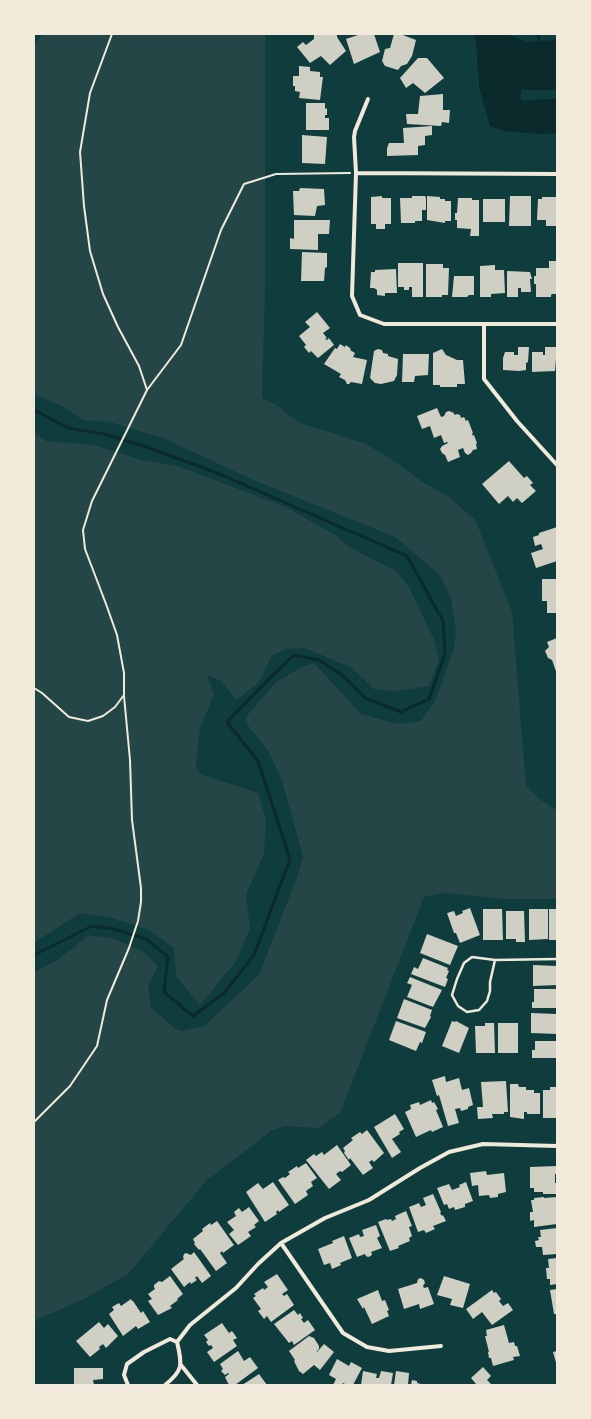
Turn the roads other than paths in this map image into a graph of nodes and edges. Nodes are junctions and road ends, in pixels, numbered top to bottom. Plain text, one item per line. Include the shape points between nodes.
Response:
1 (368, 99) dead end
2 (356, 173) junction
3 (557, 174) edge
4 (484, 324) junction
5 (557, 324) edge
6 (557, 465) edge
7 (557, 959) edge
8 (495, 960) junction
9 (557, 1146) edge
10 (281, 1243) junction
11 (177, 1342) junction
12 (441, 1346) dead end
13 (181, 1365) junction
14 (128, 1385) edge
15 (165, 1385) edge
16 (197, 1385) edge

1 - 2 street via 355,130
2 - 3 street
2 - 4 street via 352,296 360,315 384,324
4 - 5 street
4 - 6 street via 484,379 517,421
7 - 8 lane
8 - 8 lane via 472,958 464,963 452,995 458,1006 467,1012 479,1010 487,1001
9 - 10 street via 483,1144 449,1152 369,1200 325,1218
10 - 11 street via 236,1288 190,1325
10 - 12 street via 343,1332 367,1347 389,1351
11 - 13 street
11 - 14 street via 170,1339 127,1364 124,1375
13 - 15 street via 175,1377
13 - 16 street

